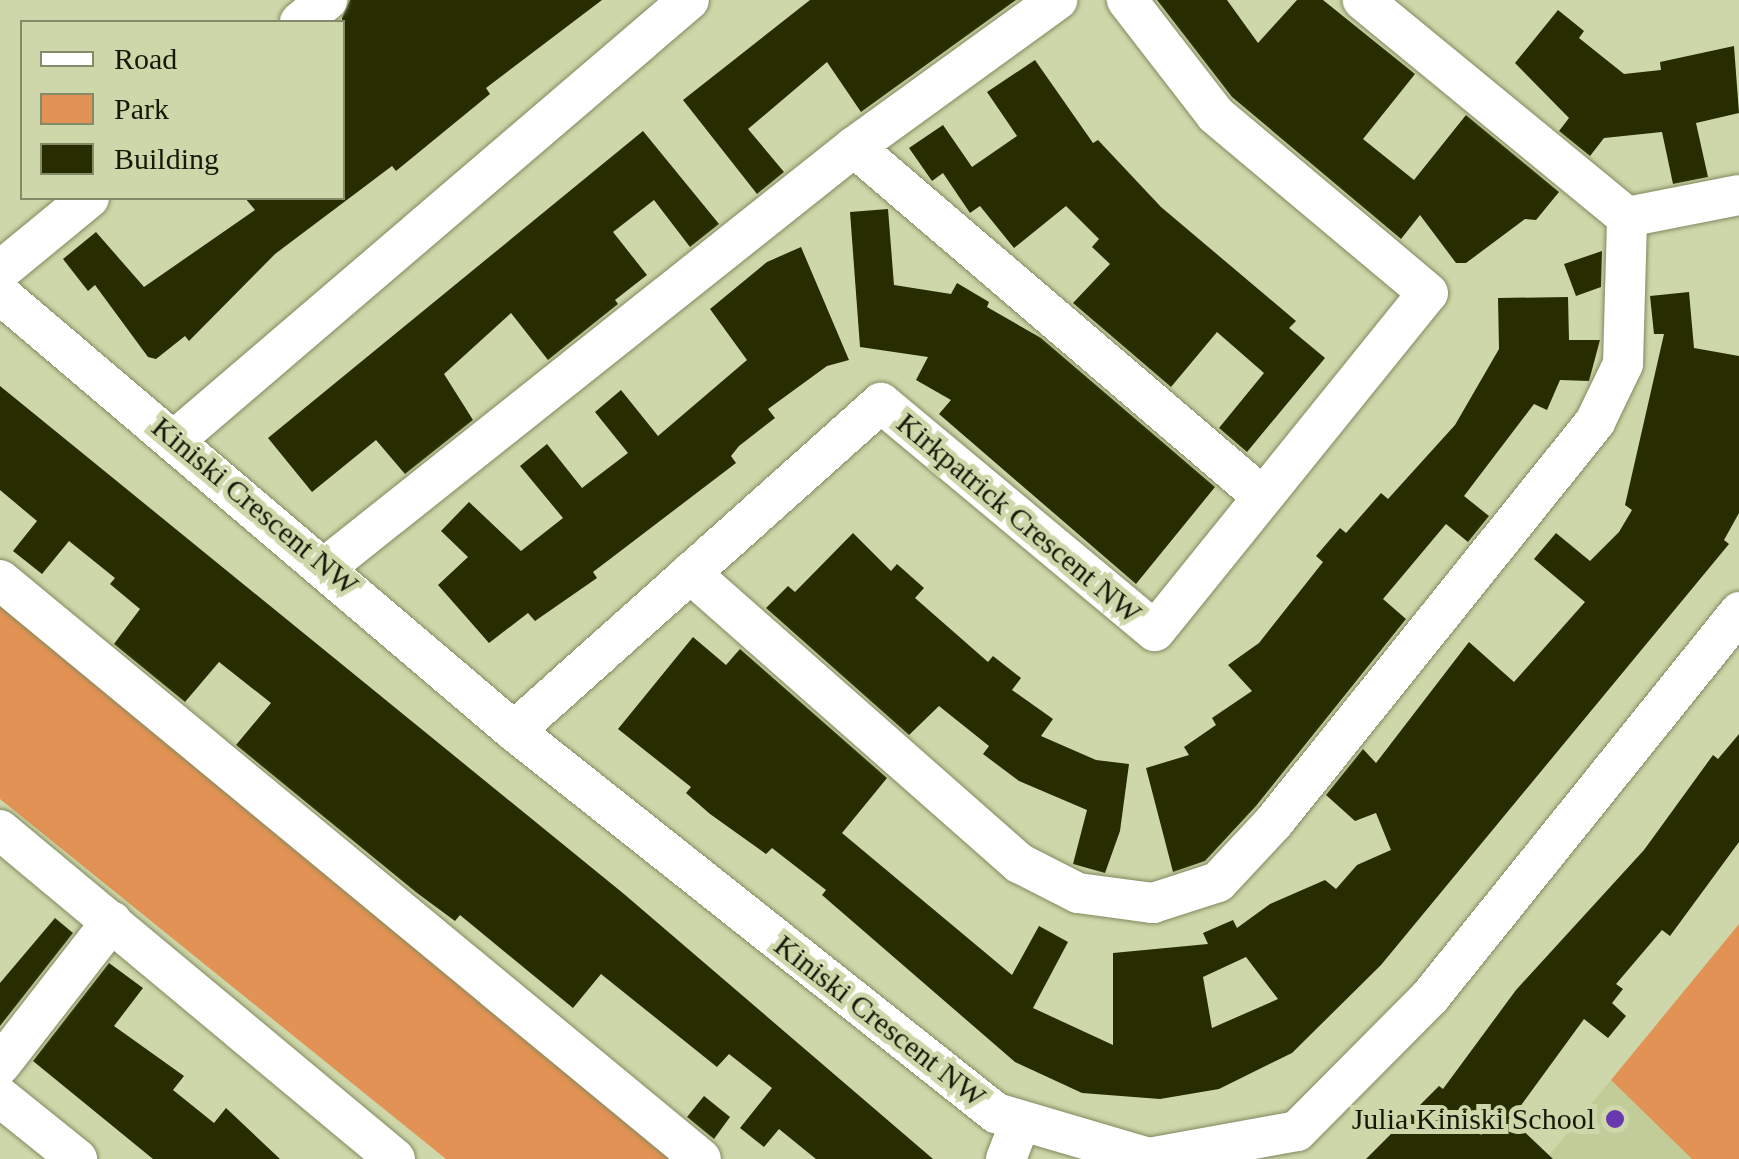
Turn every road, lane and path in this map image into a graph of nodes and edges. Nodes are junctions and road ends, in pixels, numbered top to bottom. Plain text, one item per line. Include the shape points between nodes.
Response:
1 (327, 0) edge
2 (689, 0) edge
3 (1057, 0) edge
4 (1126, 0) edge
5 (1362, 0) edge
6 (302, 20) edge
7 (854, 146) junction
8 (1739, 195) edge
9 (87, 200) edge
10 (1628, 217) junction
11 (0, 271) edge
12 (0, 294) edge
13 (176, 439) junction
14 (1263, 496) junction
15 (327, 566) junction
16 (690, 573) junction
17 (0, 580) edge
18 (1739, 612) edge
19 (514, 731) junction
20 (0, 830) edge
21 (112, 921) junction
22 (0, 1065) edge
23 (0, 1097) edge
24 (1013, 1141) edge
25 (77, 1159) edge
26 (396, 1159) edge
27 (700, 1159) edge

1 - 6 street
2 - 13 street
3 - 7 street
4 - 14 street, Kirkpatrick Crescent NW via 1214,114 1428,293
5 - 10 street
7 - 14 street
7 - 15 street
8 - 10 street
9 - 11 street
10 - 16 street via 1623,364 1595,422 1274,822 1218,882 1153,903 1078,893 1019,863
12 - 13 street, Kiniski Crescent NW
13 - 15 street, Kiniski Crescent NW
14 - 16 street, Kirkpatrick Crescent NW via 1154,630 881,403
15 - 19 street, Kiniski Crescent NW
16 - 19 street, Kirkpatrick Crescent NW
17 - 27 street
18 - 24 street, Kiniski Crescent NW via 1430,997 1297,1131 1149,1158
19 - 24 street, Kiniski Crescent NW via 996,1113
20 - 21 street
21 - 22 street
21 - 26 street
23 - 25 street

